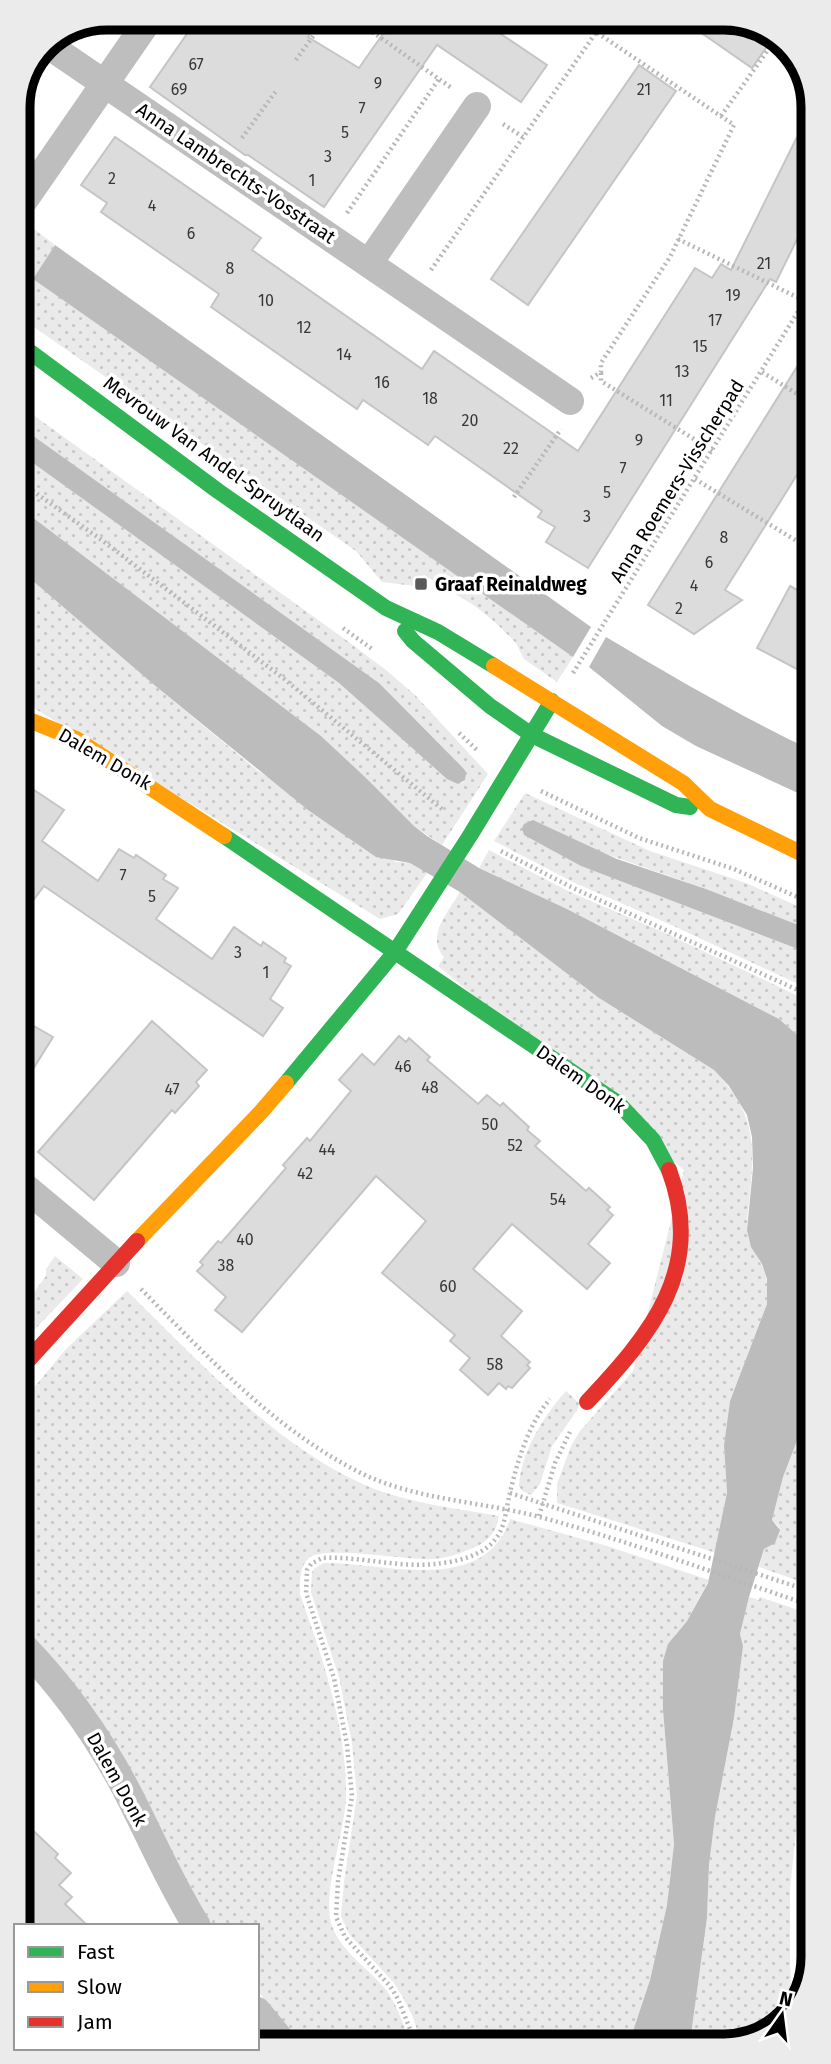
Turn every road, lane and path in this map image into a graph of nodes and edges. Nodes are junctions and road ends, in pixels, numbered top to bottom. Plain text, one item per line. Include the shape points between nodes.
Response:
1 (142, 30) edge
2 (317, 30) edge
3 (362, 30) edge
4 (597, 31) joint
5 (771, 46) edge
6 (55, 50) edge
7 (296, 60) dead end
8 (439, 79) junction
9 (104, 83) junction
10 (276, 91) dead end
11 (477, 106) junction
12 (721, 117) junction
13 (523, 137) junction
14 (224, 165) junction
15 (30, 191) edge
16 (331, 237) junction
17 (678, 239) junction
18 (369, 263) junction
19 (414, 295) junction
20 (801, 299) edge
21 (801, 309) edge
22 (30, 352) edge
23 (601, 372) junction
24 (762, 372) junction
25 (801, 396) edge
26 (570, 401) junction
27 (713, 451) junction
28 (695, 479) junction
29 (30, 489) edge
30 (514, 497) dead end
31 (801, 544) edge
32 (386, 608) junction
33 (567, 683) dead end
34 (552, 701) junction
35 (30, 721) edge
36 (533, 735) junction
37 (710, 809) junction
38 (471, 834) junction
39 (801, 853) edge
40 (395, 952) junction
41 (801, 991) edge
42 (30, 1191) edge
43 (116, 1263) junction
44 (30, 1358) edge
45 (557, 1392) dead end
46 (587, 1402) joint
47 (510, 1493) junction
48 (543, 1503) junction
49 (506, 1509) junction
50 (539, 1517) junction
51 (801, 1588) edge
52 (801, 1602) edge
53 (30, 1655) edge
54 (196, 1924) edge
55 (259, 2013) edge
56 (276, 2034) edge
57 (412, 2034) edge

1 - 9 street
2 - 7 path
3 - 8 path via 374,33
4 - 12 path
4 - 13 path
5 - 12 path
6 - 9 street, Anna Lambrechts-Vosstraat
8 - 11 path
8 - 16 path
9 - 14 street, Anna Lambrechts-Vosstraat
9 - 15 street
10 - 14 path
11 - 13 path
11 - 18 street
12 - 17 path via 734,125
13 - 19 path
14 - 16 street, Anna Lambrechts-Vosstraat
16 - 18 street, Anna Lambrechts-Vosstraat
17 - 20 path
17 - 23 path via 601,363
18 - 19 street, Anna Lambrechts-Vosstraat
19 - 26 street, Anna Lambrechts-Vosstraat
21 - 24 path, Anna Roemers-Visscherpad
22 - 32 street, Mevrouw Van Andel-Spruytlaan
23 - 26 path via 581,385
23 - 27 path via 601,381
24 - 25 path
24 - 27 path, Anna Roemers-Visscherpad
26 - 30 path via 566,421
27 - 28 path, Anna Roemers-Visscherpad
28 - 31 path
28 - 33 path, Anna Roemers-Visscherpad
29 - 38 path via 283,678
32 - 34 street, Mevrouw Van Andel-Spruytlaan via 438,632
32 - 36 street, Mevrouw Van Andel-Spruytlaan via 413,641 490,706
34 - 36 street
34 - 37 street, Mevrouw Van Andel-Spruytlaan via 683,783
35 - 40 street, Dalem Donk via 94,748
36 - 37 street, Mevrouw Van Andel-Spruytlaan via 676,805
36 - 38 street
37 - 39 street, Mevrouw Van Andel-Spruytlaan
38 - 40 street
38 - 41 path via 551,877
40 - 43 street via 261,1112
40 - 46 street, Dalem Donk via 618,1102 658,1148 671,1175 682,1235 673,1286 648,1332
42 - 43 street
43 - 44 street
43 - 49 path via 263,1408 315,1448 394,1485
45 - 47 path via 540,1411 520,1453
46 - 48 path via 555,1463
47 - 48 path
47 - 49 path
48 - 50 path
48 - 51 path
49 - 50 path
49 - 57 path via 496,1539 472,1555 431,1565 322,1558 311,1564 305,1581 334,1678 350,1765 352,1796 335,1906 338,1925 390,1986
50 - 52 path
53 - 54 street, Dalem Donk via 112,1764
55 - 56 street

